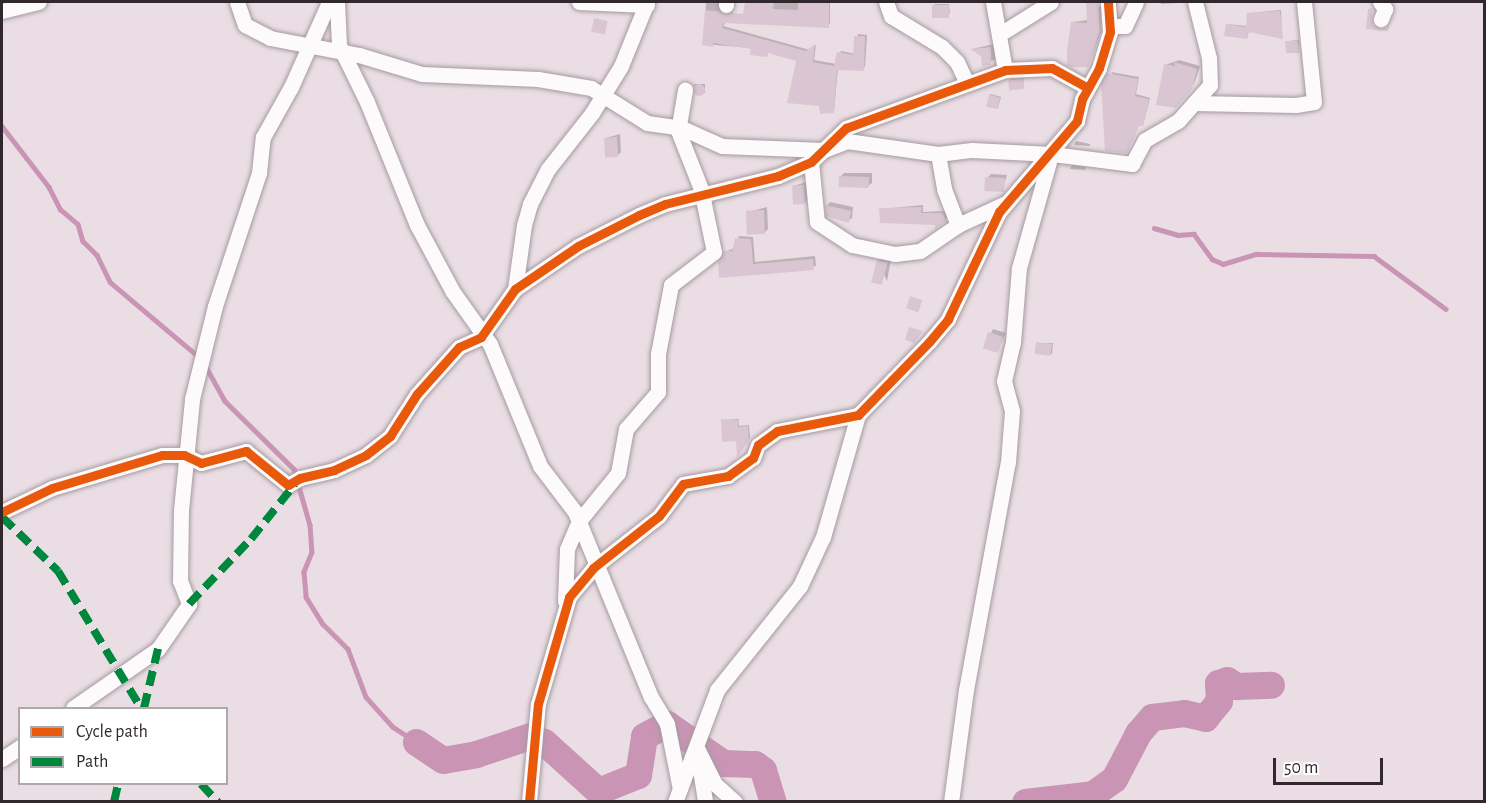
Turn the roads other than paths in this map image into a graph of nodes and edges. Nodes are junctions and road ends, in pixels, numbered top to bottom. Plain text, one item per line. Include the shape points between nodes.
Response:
1 (39, 2) edge
2 (237, 2) edge
3 (329, 2) edge
4 (337, 2) edge
5 (579, 2) edge
6 (886, 2) edge
7 (993, 2) edge
8 (1051, 2) edge
9 (1108, 2) edge
10 (1136, 2) edge
11 (1195, 2) edge
12 (1304, 2) edge
13 (1380, 2) edge
14 (647, 3) edge
15 (2, 11) edge
16 (1381, 19) dead end
17 (1110, 26) junction
18 (1000, 34) junction
19 (306, 47) junction
20 (343, 53) junction
21 (1005, 70) junction
22 (967, 83) junction
23 (1088, 88) junction
24 (685, 90) dead end
25 (601, 94) junction
26 (1194, 103) junction
27 (678, 128) junction
28 (824, 150) junction
29 (938, 154) junction
30 (1052, 154) junction
31 (811, 162) junction
32 (702, 195) junction
33 (1008, 202) junction
34 (958, 225) junction
35 (515, 289) junction
36 (483, 335) junction
37 (858, 415) junction
38 (184, 455) junction
39 (2, 512) edge
40 (579, 521) junction
41 (597, 566) junction
42 (565, 601) junction
43 (74, 707) edge
44 (18, 748) edge
45 (697, 748) junction
46 (2, 759) edge
47 (678, 795) edge
48 (529, 801) edge
49 (705, 801) edge
50 (735, 801) edge
51 (951, 801) edge

1 - 15 street
2 - 19 street via 245,25 270,38
3 - 19 street
4 - 20 street via 339,45
5 - 14 street
6 - 22 street via 891,16 942,47 957,62
7 - 18 street
8 - 18 street
9 - 17 street
10 - 17 street via 1125,26
11 - 26 street via 1209,57 1210,85
12 - 26 street via 1314,102
13 - 16 street via 1385,9
14 - 25 street via 621,66
17 - 23 street via 1099,68
18 - 21 street
19 - 20 street
19 - 38 street via 291,87 263,136 259,173 215,306 192,399
20 - 25 street via 422,74 538,79 591,87
20 - 36 street via 417,225 453,292
21 - 22 street
21 - 23 street via 1052,68
22 - 28 street via 846,128
23 - 30 street via 1077,121
24 - 27 street
25 - 27 street via 647,123
25 - 35 street via 592,113 548,170 530,204
26 - 30 street via 1179,121 1145,140 1132,164
27 - 28 street via 723,146
27 - 32 street
28 - 29 street via 847,141
28 - 31 street
29 - 30 street via 972,150
29 - 34 street via 944,189
30 - 33 street
30 - 51 street via 1019,268 1013,342 1004,381 1012,411 1008,462 966,690
31 - 32 street via 778,176
31 - 34 street via 817,222 852,244 895,254 920,251
32 - 35 street via 639,215 568,252
32 - 40 street via 714,252 671,285 658,354 658,392 626,429 618,473
33 - 34 street
33 - 37 street via 999,212 948,320
35 - 36 street
36 - 38 street via 459,347 417,394 390,435 366,454 334,470 288,485 246,451 201,463
36 - 40 street via 540,466
37 - 41 street via 777,431 758,445 753,458 728,476 683,484 659,516
37 - 45 street via 823,537 800,586 717,690
38 - 39 street via 162,455 52,489
38 - 43 street via 180,580 189,604 158,649
40 - 41 street
40 - 42 street via 567,549
41 - 42 street
41 - 47 street via 651,697 667,723
42 - 48 street via 538,704
44 - 46 street
45 - 47 street
45 - 49 street
45 - 50 street via 715,784

